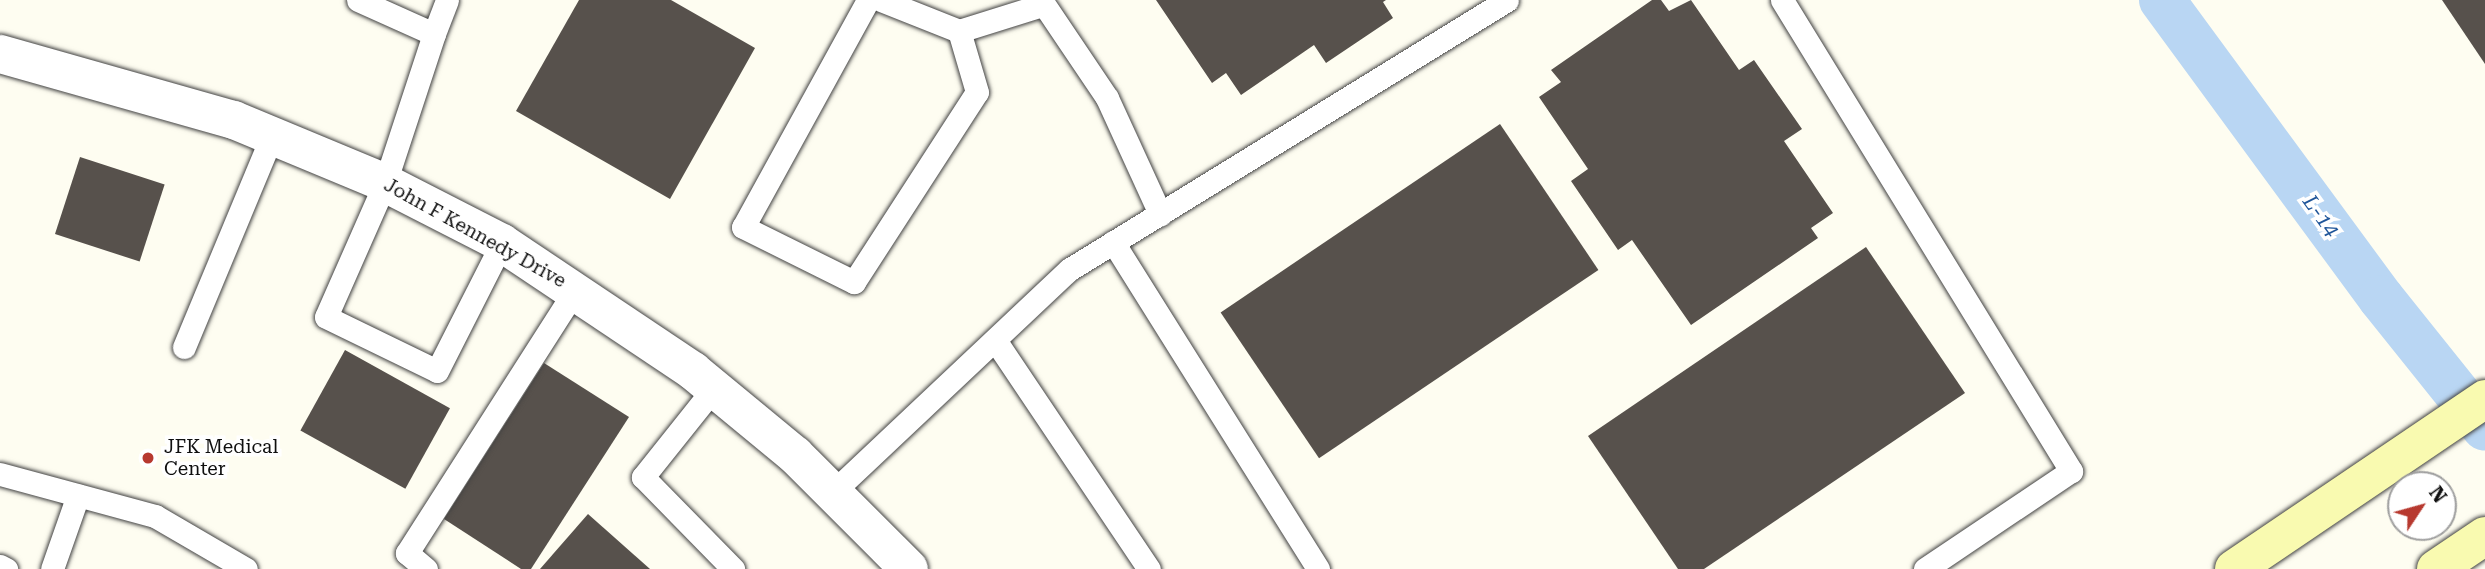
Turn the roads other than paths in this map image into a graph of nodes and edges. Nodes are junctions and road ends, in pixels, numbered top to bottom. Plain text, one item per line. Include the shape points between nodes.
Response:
1 (358, 0) edge
2 (447, 0) edge
3 (868, 0) edge
4 (881, 0) edge
5 (1507, 0) edge
6 (1782, 0) edge
7 (1041, 2) edge
8 (959, 31) junction
9 (434, 34) junction
10 (0, 54) edge
11 (272, 136) junction
12 (385, 183) junction
13 (1160, 214) junction
14 (1114, 242) junction
15 (502, 243) junction
16 (576, 289) junction
17 (995, 340) junction
18 (184, 347) dead end
19 (714, 388) junction
20 (2485, 399) edge
21 (0, 474) edge
22 (834, 492) junction
23 (78, 495) junction
24 (2479, 540) edge
25 (0, 566) edge
26 (6, 569) edge
27 (52, 569) edge
28 (246, 569) edge
29 (426, 569) edge
30 (733, 569) edge
31 (909, 569) edge
32 (1149, 569) edge
33 (1318, 569) edge
34 (1925, 569) edge
35 (2234, 569) edge
36 (2436, 569) edge

1 - 9 lane
2 - 9 lane
3 - 8 lane via 743,227 854,282 977,92
4 - 8 lane
5 - 13 lane
6 - 34 lane via 2071,471
7 - 8 lane
7 - 13 lane via 1107,98
9 - 12 lane
10 - 11 street, John F Kennedy Drive via 108,81
11 - 12 street, John F Kennedy Drive
11 - 18 lane
12 - 15 street, John F Kennedy Drive
12 - 15 lane via 326,317 438,371
13 - 14 lane
14 - 17 lane via 1070,269
14 - 33 lane
15 - 16 street, John F Kennedy Drive
16 - 19 street, John F Kennedy Drive
16 - 29 lane via 407,553
17 - 22 lane
17 - 32 lane
19 - 22 street, John F Kennedy Drive
19 - 30 lane via 643,477
20 - 35 main road
21 - 23 lane
22 - 31 street, John F Kennedy Drive
23 - 27 lane
23 - 28 lane via 155,516
24 - 36 main road
25 - 26 lane

